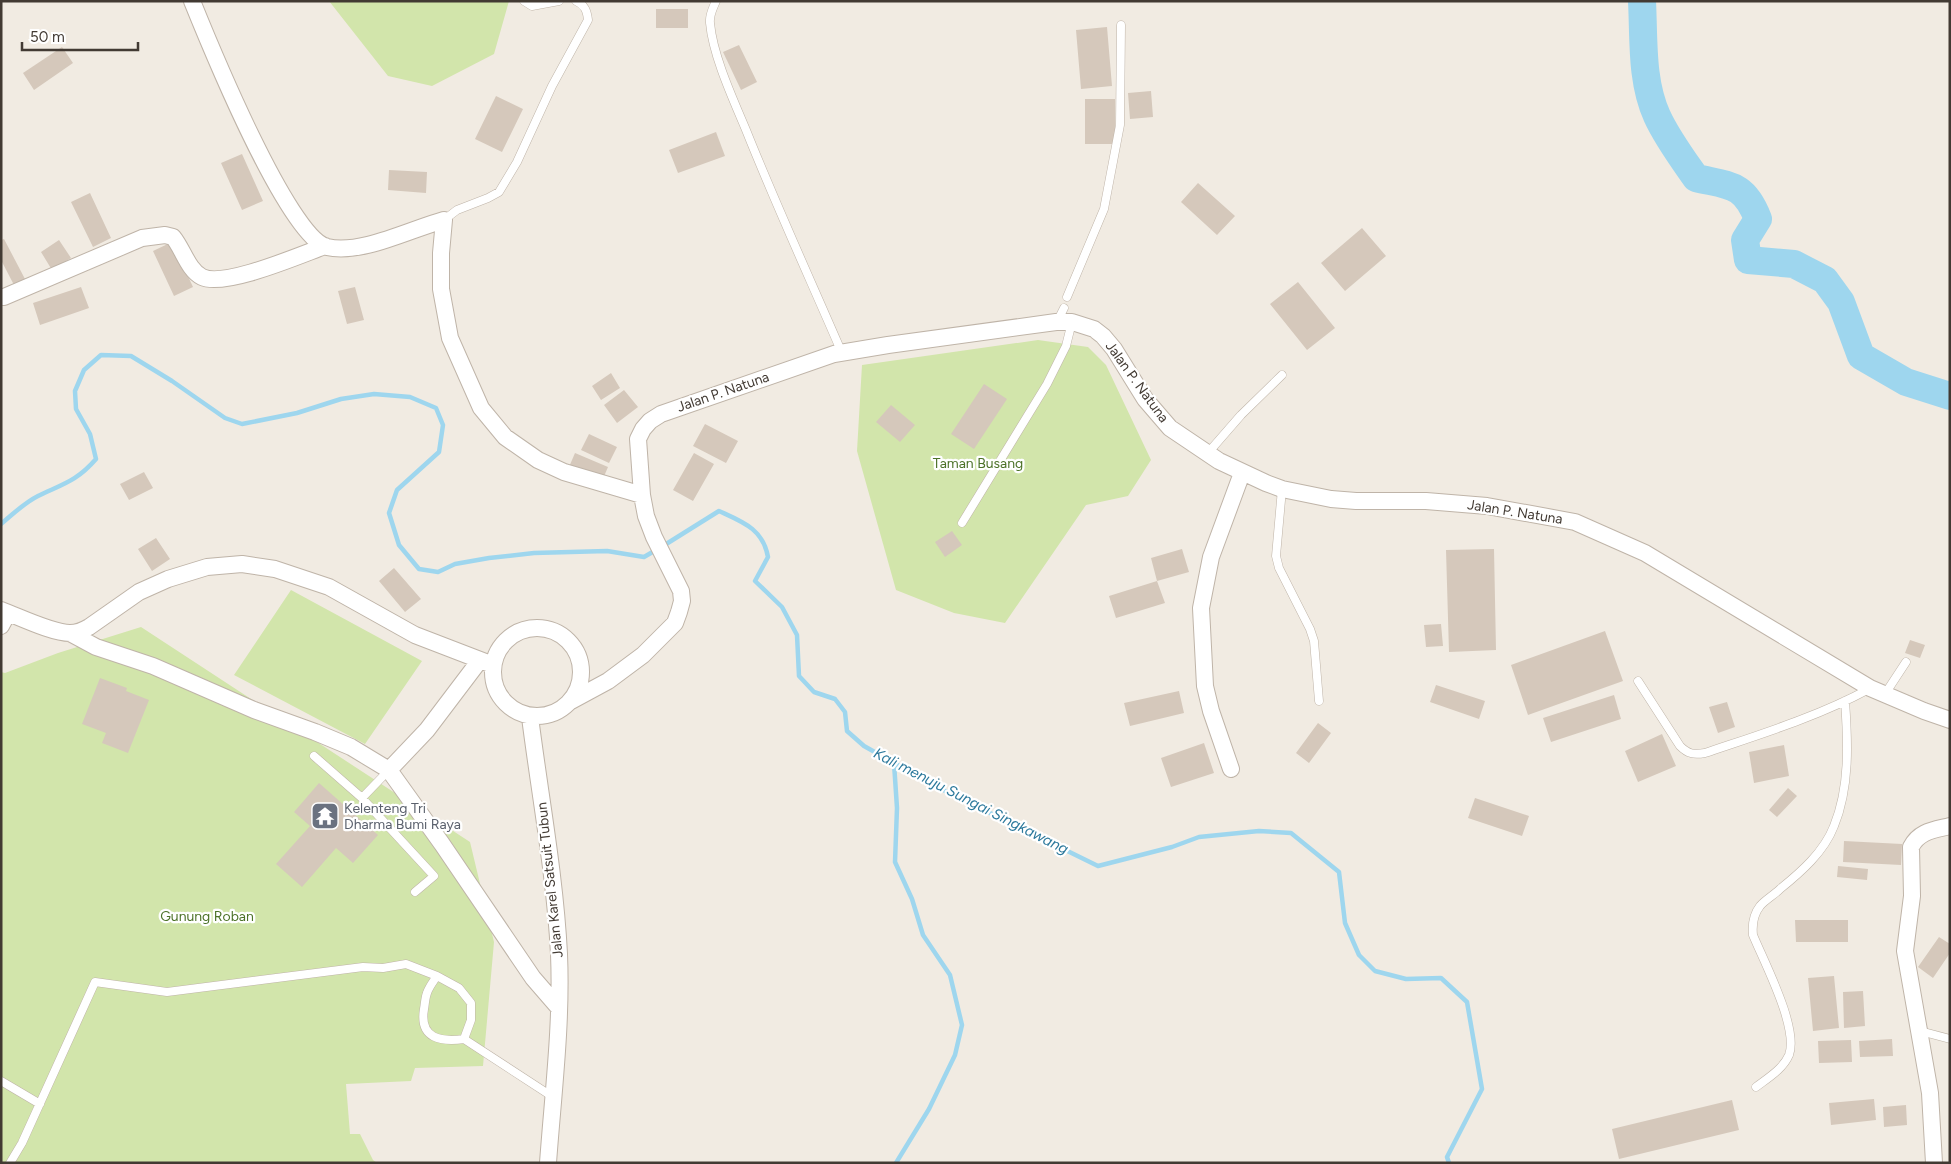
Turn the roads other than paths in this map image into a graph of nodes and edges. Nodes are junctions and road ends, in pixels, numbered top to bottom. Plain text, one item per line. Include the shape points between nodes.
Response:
1 (192, 1) edge
2 (524, 1) edge
3 (559, 1) edge
4 (576, 1) edge
5 (716, 1) edge
6 (1121, 25) dead end
7 (444, 220) junction
8 (325, 246) junction
9 (4, 297) dead end
10 (1067, 297) dead end
11 (1064, 317) junction
12 (842, 353) junction
13 (1282, 374) dead end
14 (1207, 454) junction
15 (1242, 472) junction
16 (1282, 489) junction
17 (642, 495) junction
18 (962, 523) dead end
19 (4, 616) edge
20 (70, 633) junction
21 (486, 662) junction
22 (1906, 662) dead end
23 (1638, 680) dead end
24 (1878, 691) junction
25 (571, 701) junction
26 (1319, 701) dead end
27 (1845, 702) junction
28 (530, 717) junction
29 (1950, 720) edge
30 (314, 756) dead end
31 (1231, 769) dead end
32 (389, 770) junction
33 (362, 798) junction
34 (1950, 826) edge
35 (415, 892) dead end
36 (437, 976) junction
37 (559, 1008) junction
38 (1920, 1031) junction
39 (464, 1038) junction
40 (1950, 1040) edge
41 (1, 1081) edge
42 (1756, 1087) dead end
43 (553, 1098) junction
44 (40, 1104) junction
45 (10, 1163) edge
46 (548, 1163) edge
47 (1934, 1163) edge

1 - 8 street via 244,124 272,176 295,214 311,235
2 - 3 lane via 532,6
4 - 7 lane via 587,10 588,20 499,192 458,210
5 - 12 lane via 710,20 718,57 769,189
6 - 10 lane via 1120,125 1104,209
7 - 8 street via 395,238 349,248
7 - 17 street via 442,289 450,338 481,408 505,437 538,460 564,472
8 - 9 street via 235,278 218,280 203,278 192,269 173,237 142,238
11 - 12 street, Jalan P. Natuna
11 - 14 street, Jalan P. Natuna via 1103,336 1157,415
11 - 18 lane via 1066,346 1047,384
12 - 17 street, Jalan P. Natuna via 811,361 650,421 638,439
13 - 14 lane
14 - 15 street, Jalan P. Natuna
15 - 16 street, Jalan P. Natuna
15 - 31 street via 1210,557 1201,608 1205,686
16 - 24 street, Jalan P. Natuna via 1331,499 1487,506 1575,522 1645,553
16 - 26 lane via 1276,556 1314,641
17 - 25 street, Jalan P. Natuna via 654,538 681,590 682,601 675,623 643,655 608,681
19 - 20 street
20 - 21 street via 89,627 139,592 168,579 207,567 242,564 276,569 329,587 416,635
20 - 32 street via 96,647 153,666 351,747
21 - 25 street via 522,630 545,628 566,638 580,657 582,680
21 - 28 street via 495,688 504,701
21 - 32 street
22 - 24 lane
23 - 27 lane via 1675,740 1686,752 1694,755 1782,727
24 - 27 lane
24 - 29 street, Jalan P. Natuna
25 - 28 street via 554,715
27 - 42 lane via 1848,749 1842,797 1834,826 1820,852 1760,906 1752,923 1753,935 1789,1026 1792,1044 1778,1071
28 - 37 street, Jalan Karel Satsuit Tubun via 557,917
30 - 33 lane
32 - 33 lane
32 - 37 street via 533,978
33 - 35 lane via 434,876
34 - 38 street via 1919,836 1910,853 1912,896 1905,951
36 - 39 lane via 459,988 472,1003 471,1020
36 - 39 lane via 426,994 425,1028 435,1038
36 - 44 lane via 406,964 167,992 95,982
37 - 43 street, Jalan Karel Satsuit Tubun
38 - 40 lane
38 - 47 street via 1930,1093
39 - 43 lane
41 - 44 lane
43 - 46 street, Jalan Karel Satsuit Tubun
44 - 45 lane

